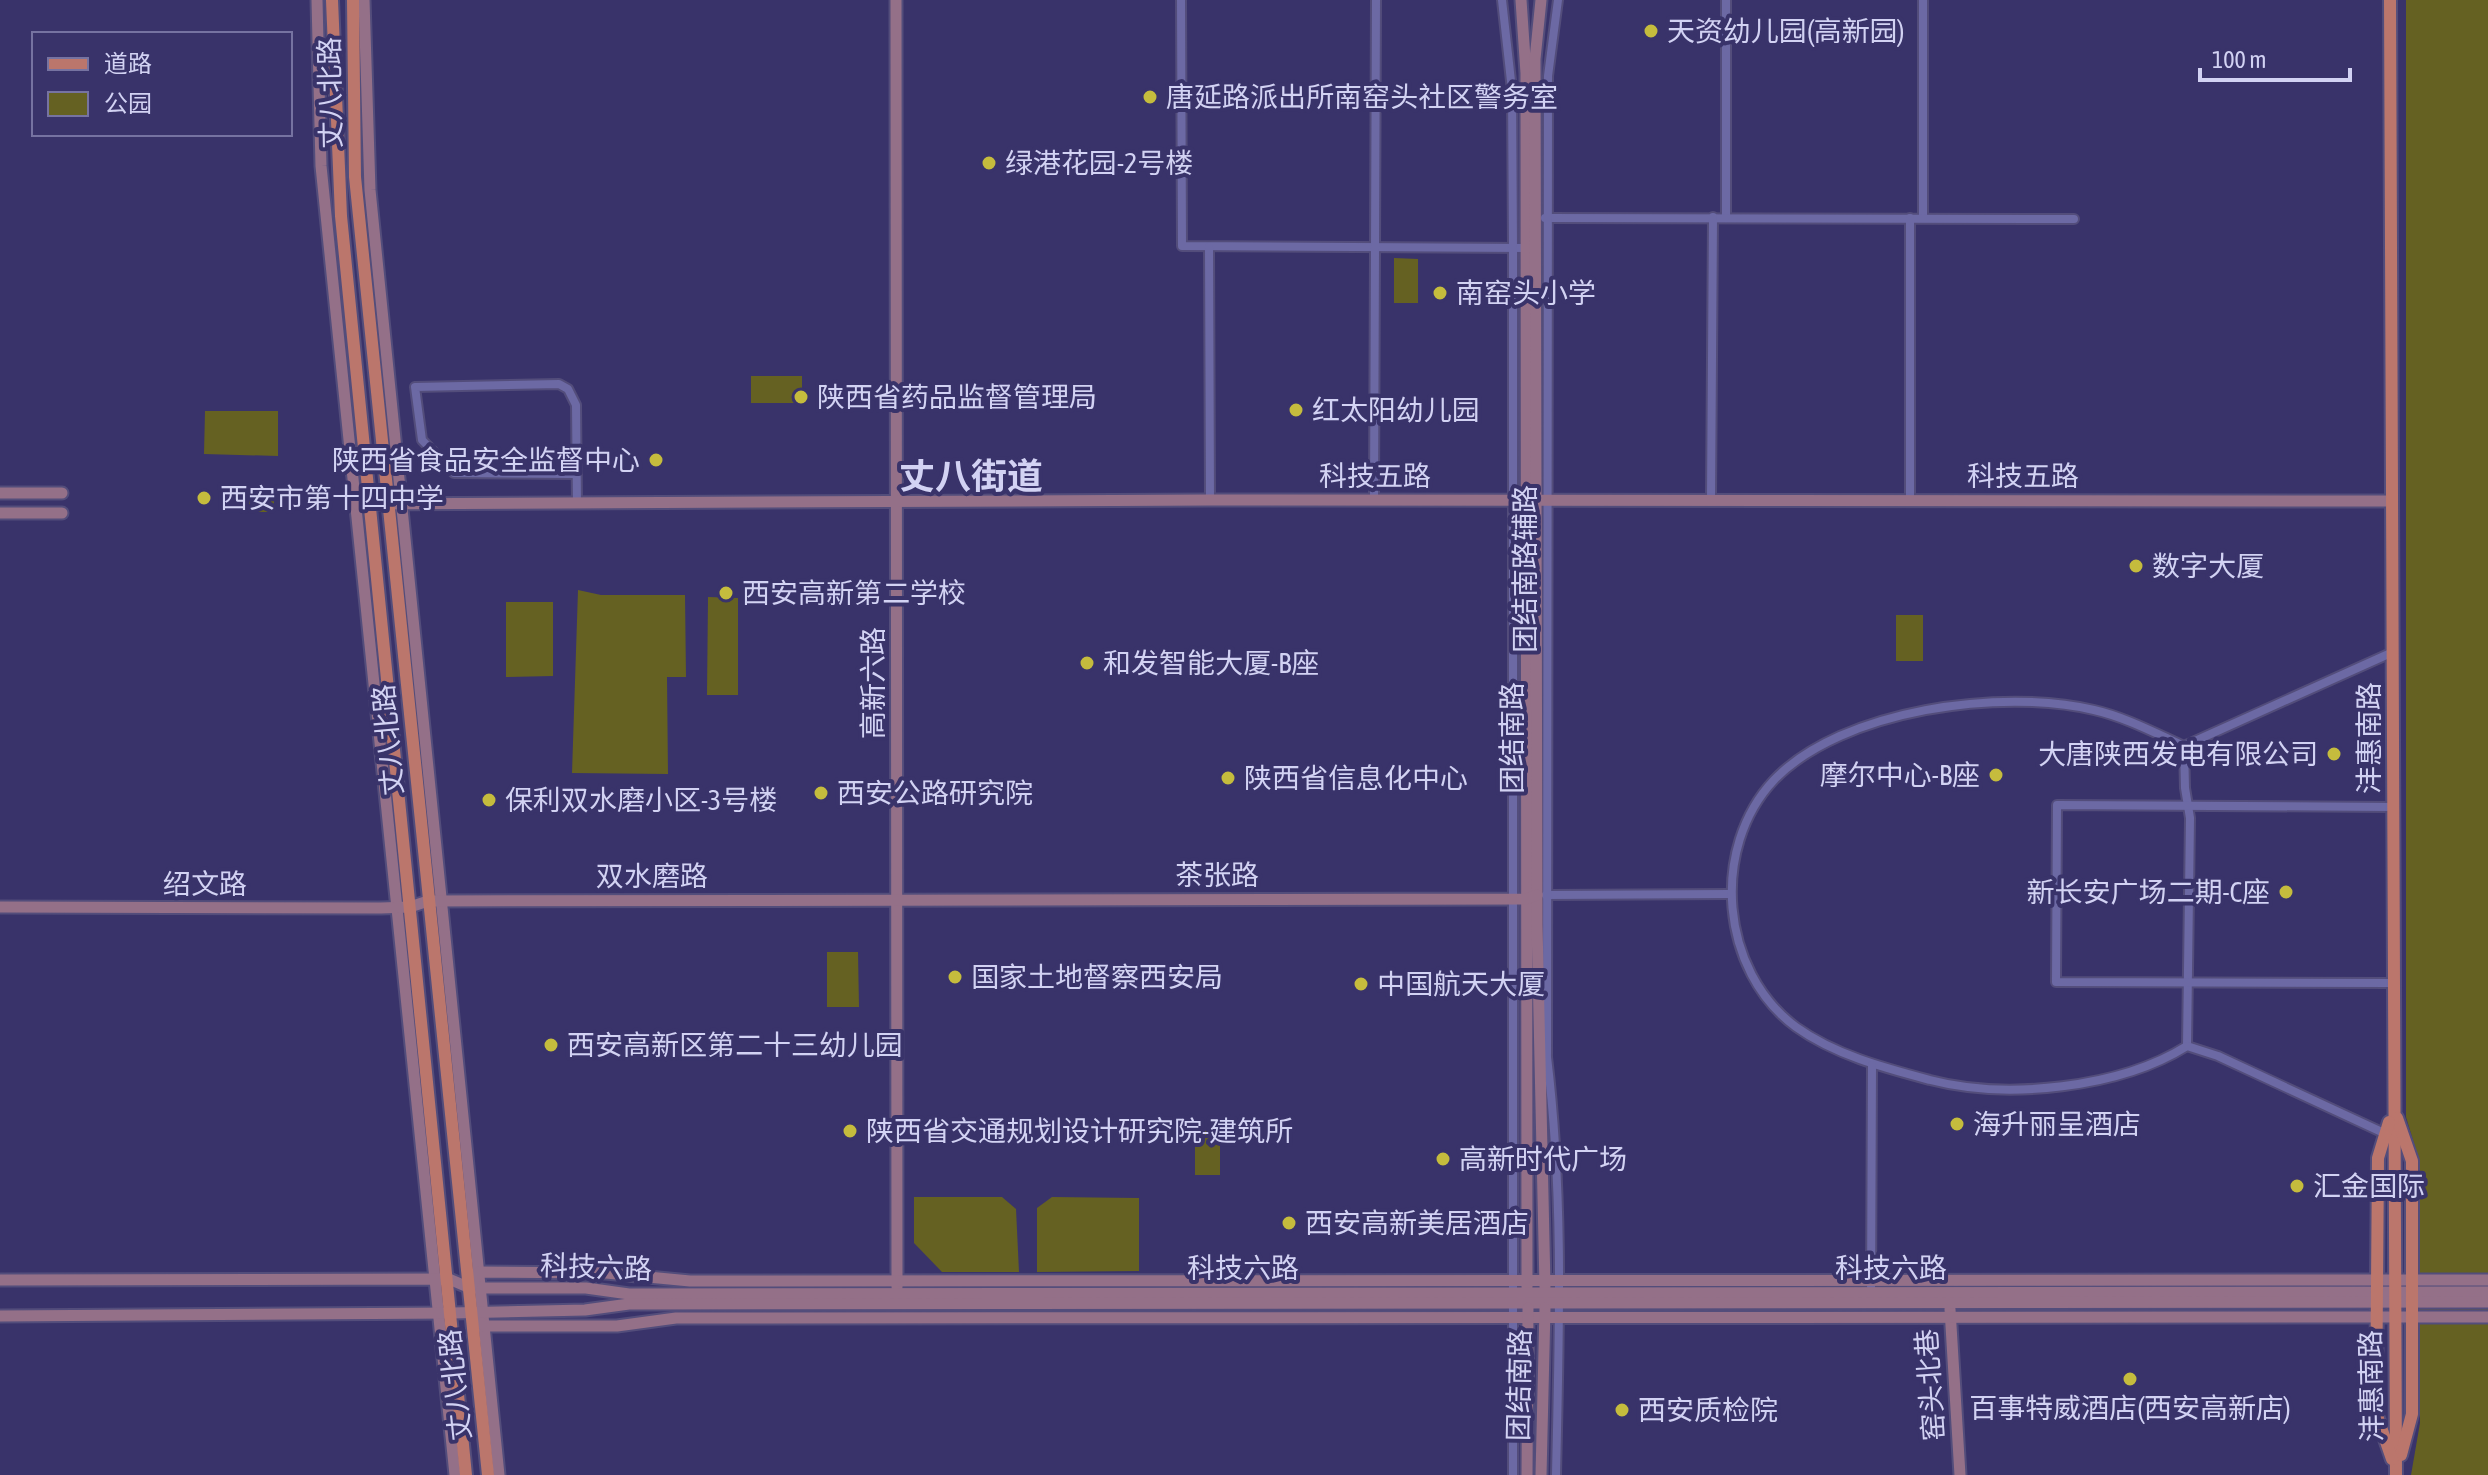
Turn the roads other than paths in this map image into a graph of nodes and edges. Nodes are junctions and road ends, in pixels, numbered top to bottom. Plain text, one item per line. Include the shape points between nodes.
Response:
1 (317, 0) edge
2 (332, 0) edge
3 (353, 0) edge
4 (364, 0) edge
5 (896, 0) edge
6 (1181, 0) edge
7 (1376, 0) edge
8 (1502, 0) edge
9 (1521, 0) edge
10 (1541, 0) edge
11 (1558, 0) edge
12 (1726, 0) edge
13 (1923, 0) edge
14 (2390, 0) edge
15 (1713, 217) junction
16 (1726, 217) junction
17 (1542, 218) junction
18 (1910, 218) junction
19 (1923, 218) junction
20 (2074, 219) dead end
21 (1209, 247) junction
22 (1375, 247) junction
23 (1519, 248) junction
24 (576, 474) junction
25 (0, 493) edge
26 (62, 493) dead end
27 (1210, 500) junction
28 (1374, 500) junction
29 (1711, 500) junction
30 (1910, 500) junction
31 (1511, 501) junction
32 (1536, 501) junction
33 (2392, 501) junction
34 (897, 502) junction
35 (364, 504) junction
36 (396, 504) junction
37 (577, 504) junction
38 (0, 513) edge
39 (62, 513) dead end
40 (2393, 652) junction
41 (2184, 746) junction
42 (2189, 806) junction
43 (2393, 807) junction
44 (1729, 894) junction
45 (1537, 896) junction
46 (896, 899) junction
47 (1513, 899) junction
48 (435, 901) junction
49 (0, 907) edge
50 (404, 907) junction
51 (2187, 982) junction
52 (2393, 983) junction
53 (2187, 1046) junction
54 (1872, 1065) junction
55 (2394, 1107) junction
56 (2386, 1134) junction
57 (479, 1272) junction
58 (0, 1280) edge
59 (443, 1280) junction
60 (2488, 1280) edge
61 (475, 1288) junction
62 (897, 1292) junction
63 (1871, 1292) junction
64 (2488, 1292) edge
65 (1559, 1297) junction
66 (1512, 1298) junction
67 (1528, 1298) junction
68 (1545, 1298) junction
69 (2377, 1298) junction
70 (2395, 1298) junction
71 (2412, 1298) junction
72 (2488, 1302) edge
73 (1950, 1304) junction
74 (477, 1311) junction
75 (446, 1313) junction
76 (0, 1316) edge
77 (898, 1317) junction
78 (2488, 1317) edge
79 (484, 1326) junction
80 (2396, 1473) edge
81 (455, 1475) edge
82 (466, 1475) edge
83 (488, 1475) edge
84 (499, 1475) edge
85 (1513, 1475) edge
86 (1527, 1475) edge
87 (1541, 1475) edge
88 (1556, 1475) edge
89 (1960, 1475) edge

1 - 35 main road via 321,166
2 - 35 main road, 丈八北路 via 341,216
3 - 36 main road, 丈八北路 via 355,177
4 - 36 main road via 370,190
5 - 34 main road, 高新六路
6 - 21 street via 1182,246
7 - 22 street
8 - 23 street, 团结南路辅路
9 - 23 main road, 团结南路 via 1526,73
10 - 17 main road, 团结南路 via 1535,59
11 - 17 street via 1548,76
12 - 16 street
13 - 19 street
14 - 33 main road, 沣惠南路
15 - 16 street
15 - 17 street
15 - 29 street
16 - 18 street
17 - 32 main road, 团结南路
18 - 19 street
18 - 30 street
19 - 20 street
21 - 22 street
21 - 27 street
22 - 23 street
22 - 28 street
23 - 31 street, 团结南路辅路
23 - 32 main road, 团结南路
24 - 24 street via 576,405 559,384 415,387 422,440 454,473
24 - 37 street
25 - 26 main road
27 - 28 main road, 科技五路
27 - 34 main road, 科技五路
28 - 31 main road, 科技五路
29 - 30 main road, 科技五路
29 - 32 main road, 科技五路
30 - 33 main road, 科技五路
31 - 32 main road, 科技五路
31 - 47 street, 团结南路辅路
32 - 45 main road, 团结南路
33 - 40 main road, 沣惠南路
34 - 37 main road, 科技五路
34 - 46 main road, 高新六路
35 - 36 main road, 科技五路
35 - 50 main road, 丈八北路
36 - 37 main road, 科技五路
36 - 48 main road, 丈八北路
38 - 39 main road
40 - 41 street
40 - 43 main road, 沣惠南路
41 - 42 street
41 - 44 street via 2095,710 2025,700 1976,701 1855,731 1805,755 1774,780 1750,815 1732,858
42 - 43 street
42 - 51 street
42 - 51 street via 2057,805 2056,982
43 - 52 main road, 沣惠南路
44 - 45 street
44 - 54 street via 1751,971 1776,1010 1798,1028
45 - 47 main road, 茶张路
45 - 65 street via 1556,1134
45 - 67 main road, 团结南路
45 - 68 main road, 团结南路
46 - 47 main road, 茶张路
46 - 48 main road, 双水磨路
46 - 62 main road, 高新六路
47 - 66 street, 团结南路辅路
48 - 50 main road, 双水磨路
48 - 57 main road
48 - 61 main road, 丈八北路
49 - 50 main road, 绍文路
50 - 59 main road, 丈八北路
51 - 52 street
51 - 53 street
52 - 55 main road, 沣惠南路
53 - 54 street via 2160,1063 2116,1076 1982,1091
53 - 56 street
54 - 63 street
55 - 56 main road
55 - 70 main road, 沣惠南路
55 - 71 main road via 2412,1161
56 - 69 main road via 2378,1158
57 - 61 main road
57 - 62 main road via 606,1273
58 - 59 main road, 科技六路
59 - 61 main road, 科技六路
59 - 75 main road, 丈八北路
60 - 71 main road
61 - 62 main road, 科技六路 via 586,1288 629,1294
61 - 74 main road, 丈八北路
62 - 66 main road, 科技六路
62 - 66 main road
62 - 74 main road, 科技六路
62 - 77 main road, 高新六路
63 - 65 main road, 科技六路
63 - 65 main road
63 - 69 main road
63 - 73 main road, 科技六路
64 - 71 main road, 科技六路
65 - 68 main road, 科技六路
65 - 68 main road
65 - 73 main road
65 - 88 street
66 - 67 main road, 科技六路
66 - 67 main road
66 - 77 main road
66 - 85 street, 团结南路辅路
67 - 68 main road, 科技六路
67 - 68 main road
67 - 86 main road, 团结南路
68 - 87 main road, 团结南路
69 - 70 main road
69 - 70 main road, 科技六路
69 - 73 main road, 科技六路
69 - 73 main road
69 - 80 main road via 2376,1413
70 - 71 main road
70 - 71 main road, 科技六路
70 - 80 main road, 沣惠南路
71 - 72 main road, 科技六路
71 - 78 main road
71 - 80 main road via 2412,1414
73 - 89 main road, 窑头北巷
74 - 75 main road, 科技六路
74 - 79 main road
74 - 83 main road, 丈八北路
75 - 76 main road, 科技六路
75 - 81 main road
75 - 82 main road, 丈八北路
77 - 79 main road
79 - 84 main road

